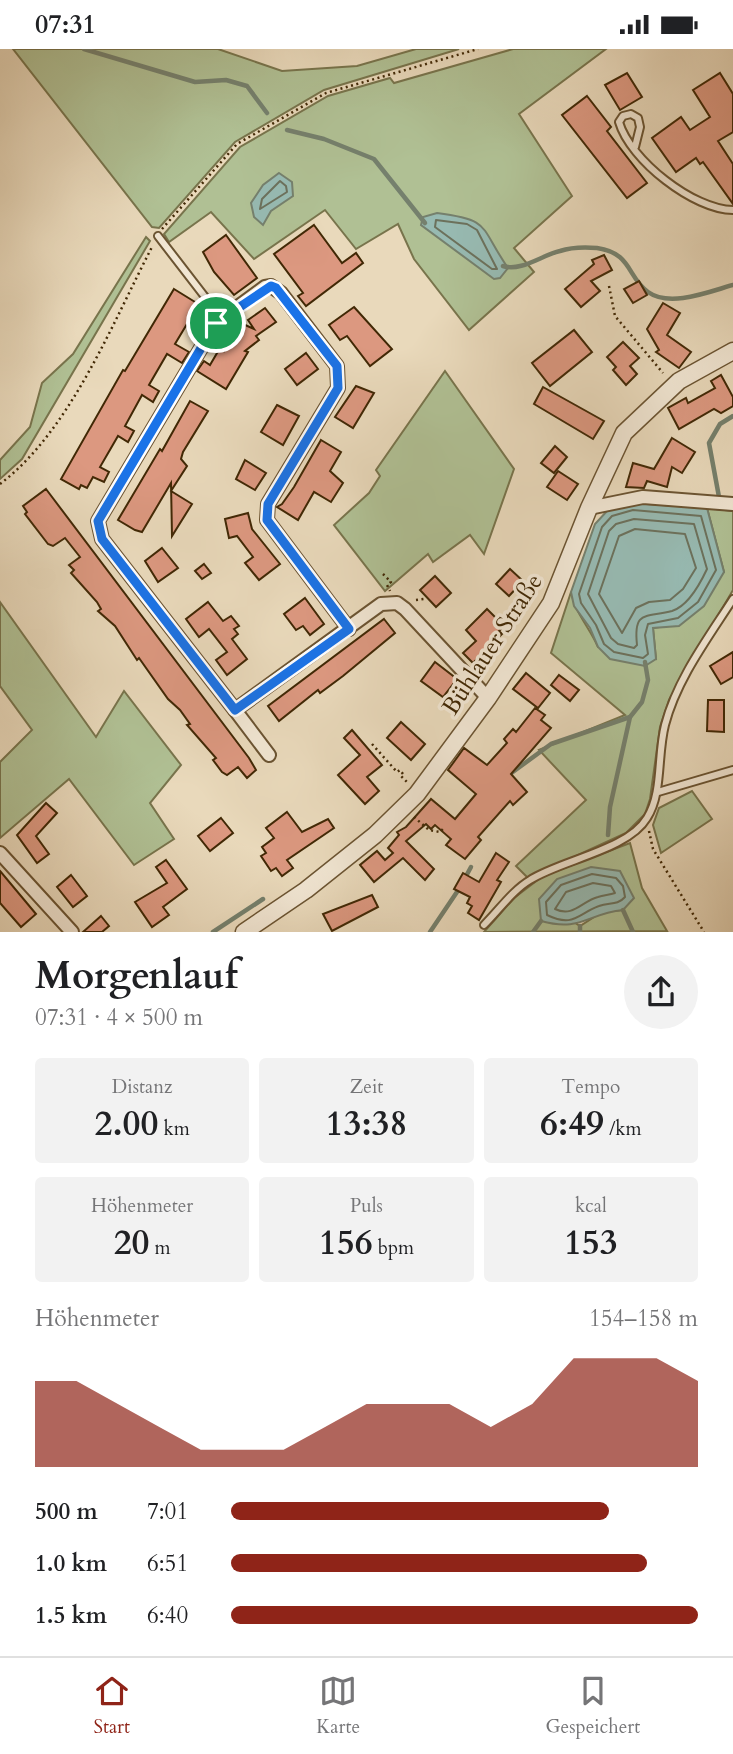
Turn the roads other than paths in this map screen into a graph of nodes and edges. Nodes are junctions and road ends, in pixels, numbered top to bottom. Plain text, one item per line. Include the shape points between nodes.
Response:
1 (635, 147) junction
2 (733, 210) edge
3 (158, 236) road end
4 (222, 319) junction
5 (733, 351) edge
6 (733, 504) edge
7 (589, 508) junction
8 (733, 599) edge
9 (349, 629) junction
10 (488, 698) junction
11 (235, 710) junction
12 (268, 755) dead end
13 (733, 770) edge
14 (658, 792) junction
15 (0, 853) edge
16 (484, 925) dead end
17 (72, 932) edge
18 (244, 932) edge

1 - 1 lane via 640,127 631,114 619,122
1 - 2 lane via 655,174 707,206
3 - 4 lane
4 - 9 street via 271,286 276,288 337,366 338,388 265,514
4 - 11 street via 98,521 102,539
5 - 7 street, Bühlauer Straße via 674,386 624,433
6 - 7 street via 643,497
7 - 10 street, Bühlauer Straße via 551,603
8 - 14 lane via 688,671 666,722 658,759
9 - 10 street via 382,604 403,600
9 - 11 street
10 - 18 street, Bühlauer Straße via 404,807 306,890
11 - 12 street
13 - 14 lane
14 - 16 lane via 647,820 628,837 529,880
15 - 17 street

